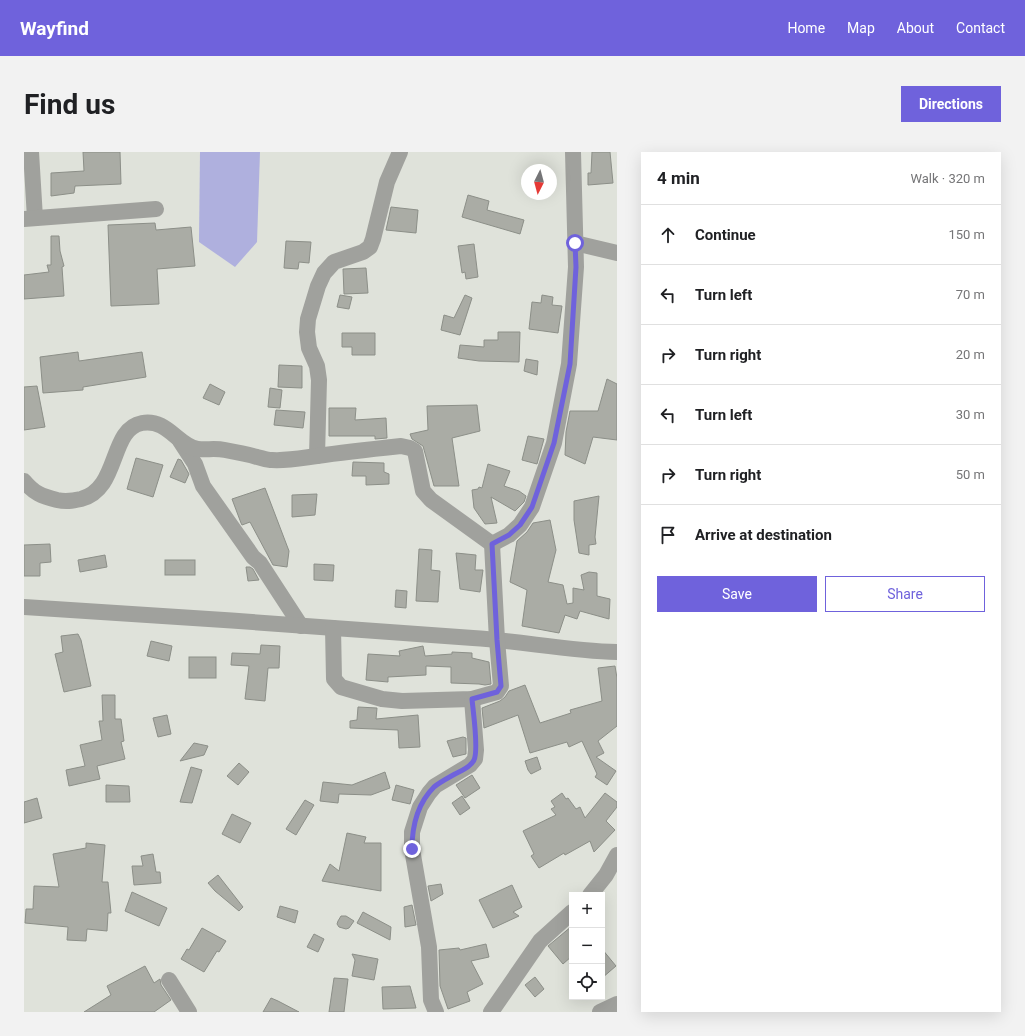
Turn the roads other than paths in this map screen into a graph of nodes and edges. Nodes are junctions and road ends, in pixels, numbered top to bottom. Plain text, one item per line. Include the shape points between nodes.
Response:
1 (31, 152) edge
2 (400, 152) edge
3 (573, 152) edge
4 (156, 208) dead end
5 (30, 219) edge
6 (575, 243) junction
7 (617, 253) edge
8 (177, 436) junction
9 (317, 456) junction
10 (24, 481) edge
11 (492, 544) junction
12 (24, 607) edge
13 (301, 626) junction
14 (333, 628) junction
15 (497, 640) junction
16 (617, 652) edge
17 (472, 699) junction
18 (617, 856) edge
19 (592, 892) edge
20 (569, 915) edge
21 (169, 980) dead end
22 (617, 1004) edge
23 (189, 1012) edge
24 (436, 1012) edge
25 (491, 1012) edge
26 (600, 1012) edge

1 - 5 street
2 - 9 street via 387,182 370,248 334,262 324,273 308,319 309,348 317,366 319,380
3 - 6 street
4 - 5 street
6 - 7 street
6 - 11 street via 570,364 554,443 532,507 520,525 509,535
8 - 9 street via 197,449 212,448 271,460
8 - 10 street via 156,424 142,423 129,429 122,438 109,474 98,489 87,498 68,502 47,497 32,490
8 - 13 street via 195,464 203,486 253,557 260,563
9 - 11 street via 401,446 410,448 415,451 424,491 431,500
11 - 15 street
12 - 13 street
13 - 14 street
14 - 15 street
14 - 17 street via 334,679 341,687 382,699 402,701
15 - 16 street via 594,652
15 - 17 street via 501,686 497,692
17 - 24 street via 475,760 435,786 420,807 412,832 412,849 429,947 431,1000
18 - 19 street
20 - 25 street via 540,941
21 - 23 street
22 - 26 street

